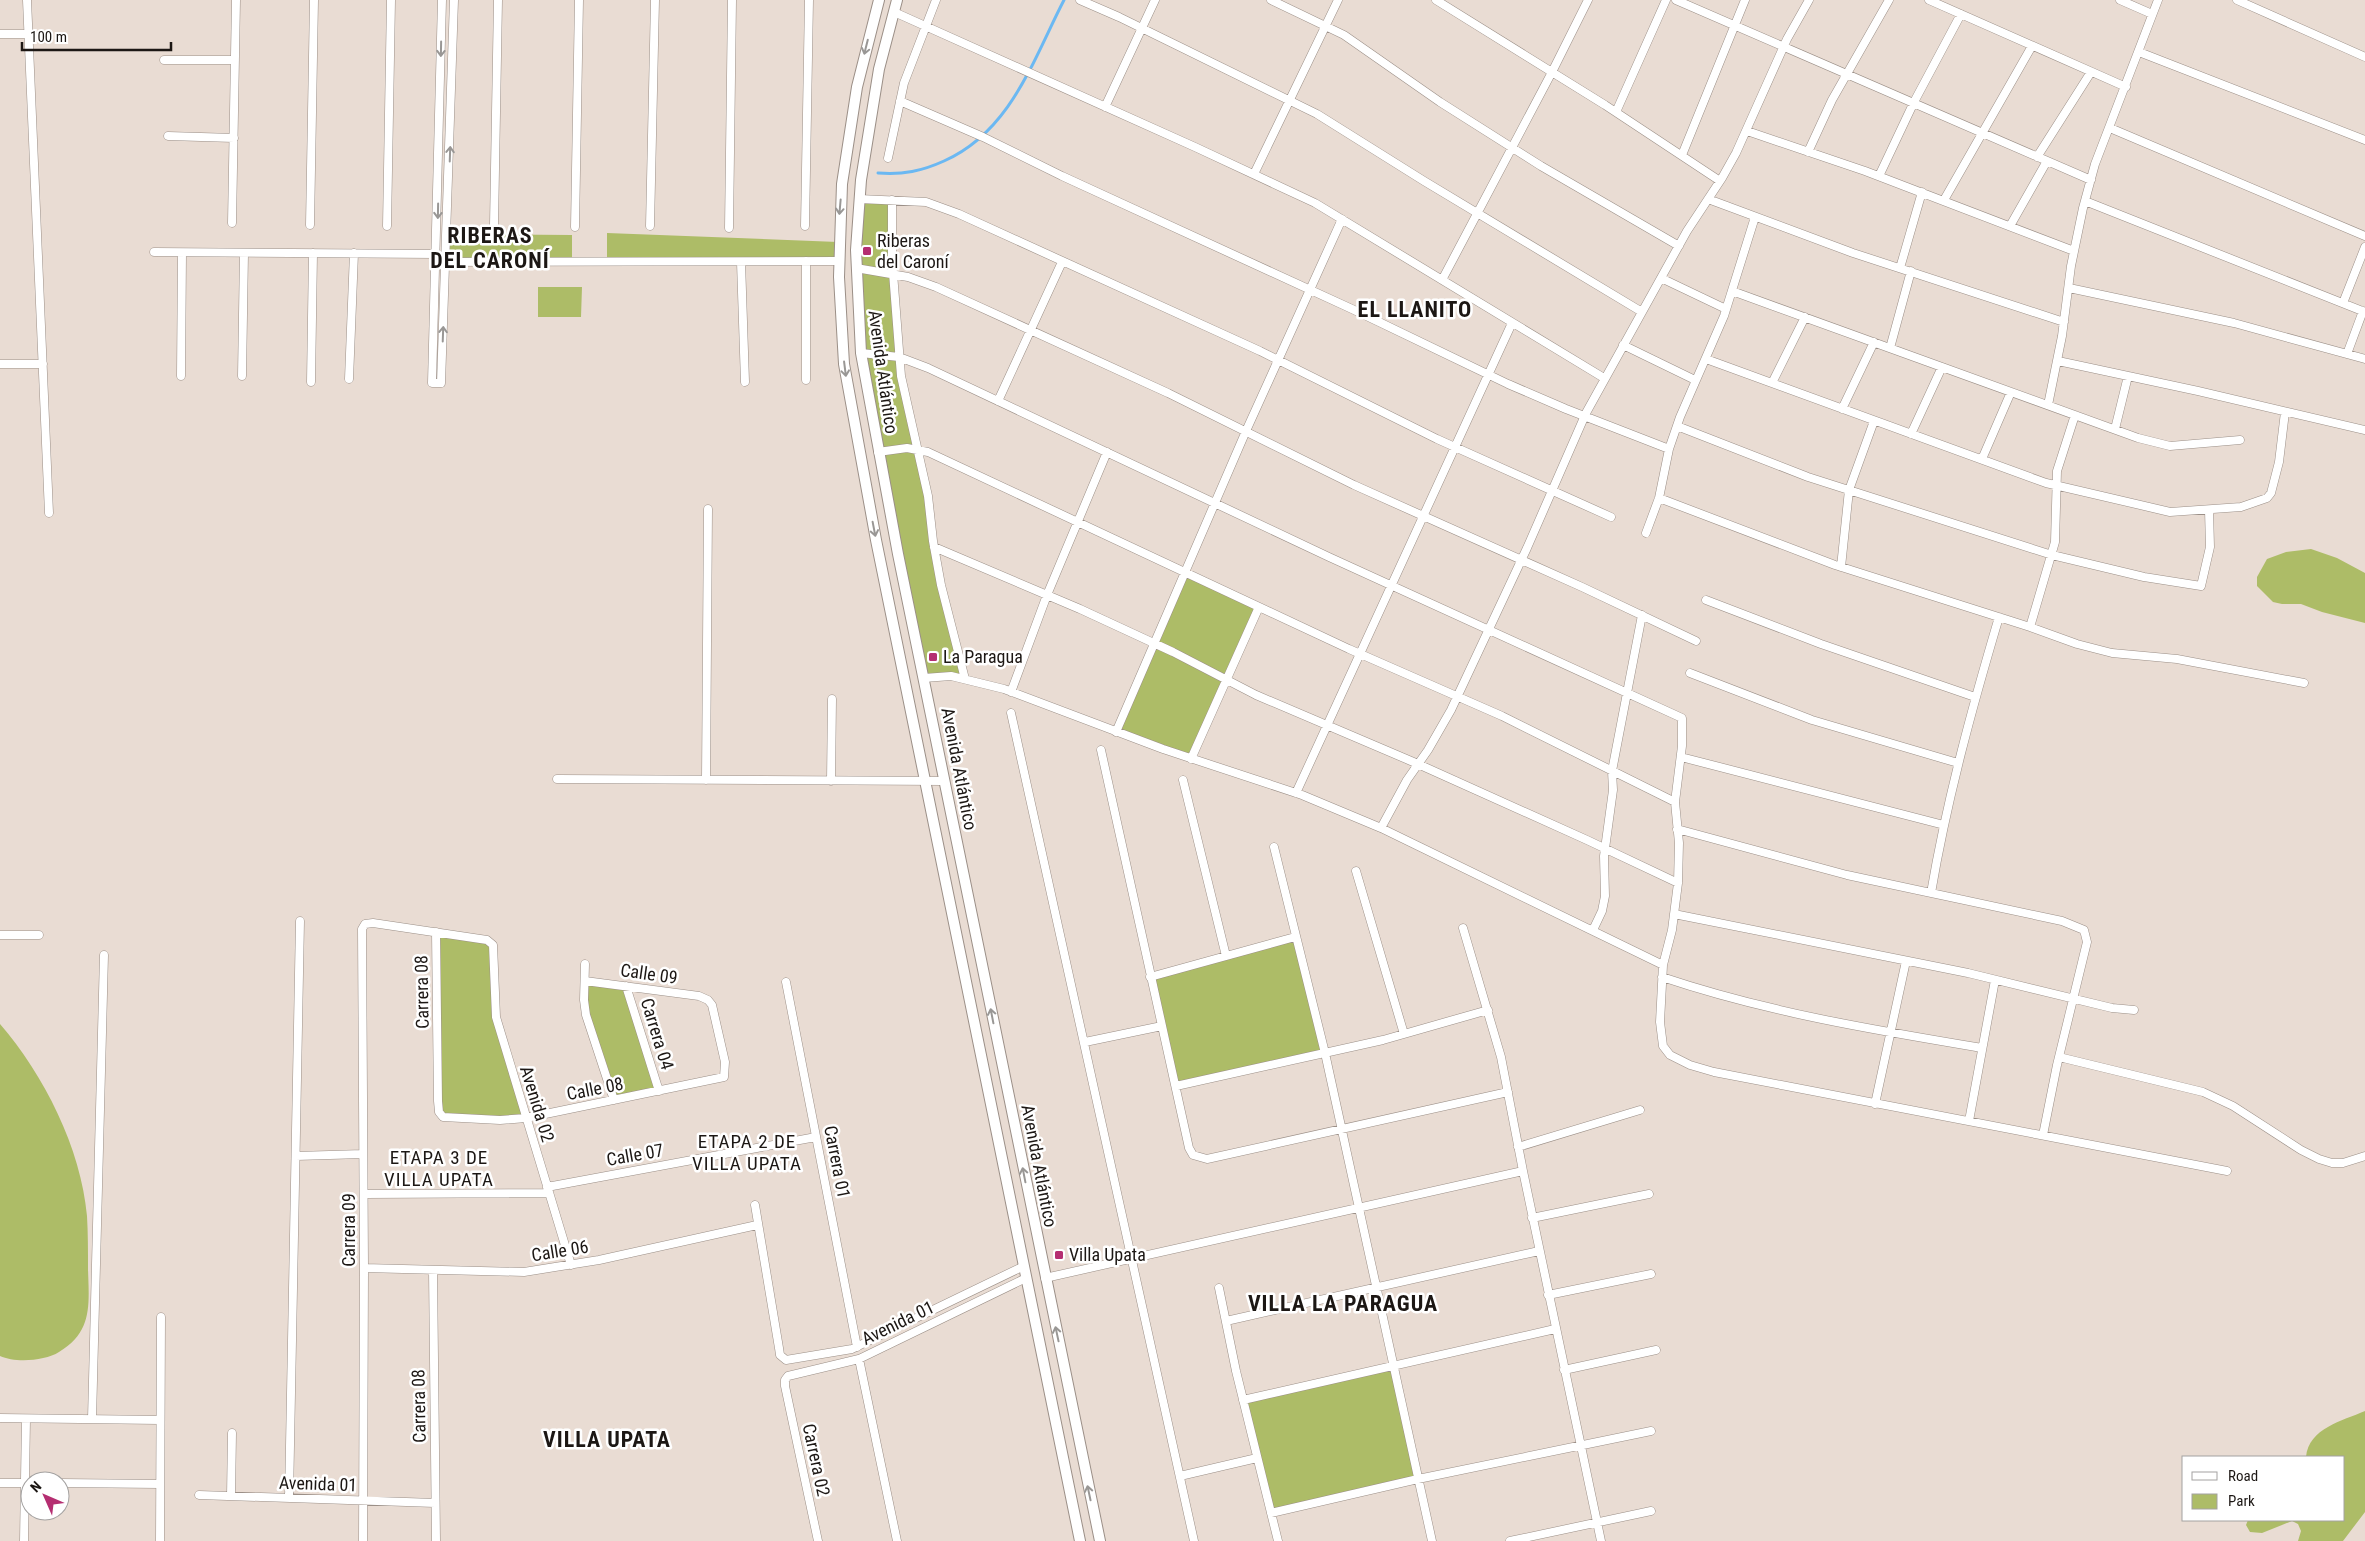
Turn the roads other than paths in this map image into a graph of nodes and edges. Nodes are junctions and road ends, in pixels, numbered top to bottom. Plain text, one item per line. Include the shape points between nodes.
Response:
1 (27, 0) edge
2 (236, 0) edge
3 (314, 0) edge
4 (391, 0) edge
5 (442, 0) edge
6 (454, 0) edge
7 (498, 0) edge
8 (579, 0) edge
9 (655, 0) edge
10 (732, 0) edge
11 (809, 0) edge
12 (879, 0) edge
13 (897, 0) edge
14 (936, 0) edge
15 (1080, 0) edge
16 (1155, 0) edge
17 (1271, 0) edge
18 (1338, 0) edge
19 (1436, 0) edge
20 (1588, 0) edge
21 (1666, 0) edge
22 (1676, 0) edge
23 (1745, 0) edge
24 (1808, 0) edge
25 (1889, 0) edge
26 (1930, 0) edge
27 (2120, 0) edge
28 (2158, 0) edge
29 (2237, 0) edge
30 (894, 12) junction
31 (1961, 14) junction
32 (2152, 14) junction
33 (925, 25) junction
34 (1736, 25) junction
35 (1326, 26) junction
36 (1142, 28) junction
37 (0, 34) edge
38 (28, 34) junction
39 (1783, 46) junction
40 (2032, 46) junction
41 (2139, 52) junction
42 (2365, 57) edge
43 (164, 60) dead end
44 (235, 60) junction
45 (1552, 72) junction
46 (2091, 72) junction
47 (1847, 73) junction
48 (2126, 87) junction
49 (1291, 100) junction
50 (900, 101) junction
51 (1914, 102) junction
52 (1105, 107) junction
53 (1616, 112) junction
54 (2110, 128) junction
55 (1747, 131) junction
56 (1982, 132) junction
57 (168, 136) dead end
58 (234, 138) junction
59 (2365, 140) edge
60 (1511, 147) junction
61 (1808, 152) junction
62 (1682, 155) junction
63 (2037, 157) junction
64 (888, 158) dead end
65 (2046, 161) junction
66 (1254, 174) junction
67 (1879, 176) junction
68 (2091, 180) junction
69 (1720, 181) junction
70 (1922, 192) junction
71 (859, 199) junction
72 (1708, 199) junction
73 (892, 200) junction
74 (1944, 200) junction
75 (2085, 201) junction
76 (1478, 214) junction
77 (1755, 217) junction
78 (1342, 219) junction
79 (232, 223) dead end
80 (310, 225) dead end
81 (387, 226) dead end
82 (494, 226) dead end
83 (650, 226) dead end
84 (805, 226) dead end
85 (2010, 226) junction
86 (574, 227) dead end
87 (729, 228) dead end
88 (2365, 236) edge
89 (1679, 246) junction
90 (2365, 247) edge
91 (2074, 251) junction
92 (154, 252) dead end
93 (182, 253) junction
94 (244, 253) junction
95 (313, 253) junction
96 (354, 253) junction
97 (437, 257) junction
98 (806, 261) junction
99 (838, 261) junction
100 (446, 262) junction
101 (741, 262) junction
102 (1062, 262) junction
103 (856, 268) junction
104 (1900, 268) junction
105 (1911, 272) junction
106 (893, 274) junction
107 (1660, 278) junction
108 (1442, 280) junction
109 (2068, 288) junction
110 (1310, 290) junction
111 (1732, 291) junction
112 (2343, 303) junction
113 (1726, 309) junction
114 (2364, 311) edge
115 (1642, 312) junction
116 (1805, 318) junction
117 (2064, 322) junction
118 (1512, 323) junction
119 (1029, 331) junction
120 (1874, 342) junction
121 (1623, 345) junction
122 (1890, 348) junction
123 (861, 352) junction
124 (2346, 354) junction
125 (899, 358) junction
126 (2365, 359) edge
127 (1706, 360) junction
128 (1279, 361) junction
129 (2058, 361) junction
130 (0, 364) edge
131 (42, 364) junction
132 (1942, 366) junction
133 (1488, 374) junction
134 (181, 376) dead end
135 (242, 376) dead end
136 (2128, 376) junction
137 (349, 378) dead end
138 (1604, 378) junction
139 (806, 380) dead end
140 (1695, 380) junction
141 (311, 382) dead end
142 (745, 382) dead end
143 (1772, 383) junction
144 (2011, 392) junction
145 (998, 401) junction
146 (2048, 405) junction
147 (1842, 409) junction
148 (2284, 412) junction
149 (2075, 415) junction
150 (1584, 416) junction
151 (1874, 421) junction
152 (1677, 426) junction
153 (2114, 430) junction
154 (2365, 430) edge
155 (1246, 431) junction
156 (1911, 434) junction
157 (2240, 440) dead end
158 (1454, 446) junction
159 (917, 449) junction
160 (1669, 450) junction
161 (878, 452) junction
162 (1107, 452) junction
163 (1982, 459) junction
164 (2056, 486) junction
165 (1849, 490) junction
166 (1551, 491) junction
167 (1659, 498) junction
168 (1217, 503) junction
169 (708, 509) dead end
170 (2209, 510) junction
171 (49, 513) dead end
172 (1423, 516) junction
173 (1611, 517) dead end
174 (1077, 522) junction
175 (1646, 533) dead end
176 (934, 546) junction
177 (2052, 555) junction
178 (1521, 560) junction
179 (1842, 568) junction
180 (1186, 573) junction
181 (1390, 585) junction
182 (1047, 595) junction
183 (1706, 600) dead end
184 (1259, 607) junction
185 (1642, 615) junction
186 (1999, 617) junction
187 (2030, 627) junction
188 (1488, 629) junction
189 (1696, 641) dead end
190 (1154, 643) junction
191 (1359, 654) junction
192 (1690, 673) dead end
193 (924, 678) junction
194 (965, 679) junction
195 (1225, 679) junction
196 (2304, 682) dead end
197 (1010, 692) junction
198 (1627, 693) junction
199 (1457, 697) junction
200 (1975, 697) junction
201 (832, 699) dead end
202 (1011, 713) dead end
203 (1326, 724) junction
204 (1116, 732) junction
205 (1101, 750) dead end
206 (1681, 757) junction
207 (1191, 759) junction
208 (1958, 763) junction
209 (1418, 764) junction
210 (1612, 772) junction
211 (557, 779) dead end
212 (706, 780) junction
213 (1183, 780) dead end
214 (832, 781) junction
215 (944, 781) junction
216 (926, 782) junction
217 (1296, 793) junction
218 (1675, 802) junction
219 (1944, 825) junction
220 (1381, 828) junction
221 (1677, 830) junction
222 (1274, 847) dead end
223 (1605, 848) junction
224 (1356, 871) dead end
225 (1678, 883) junction
226 (1931, 893) junction
227 (1674, 914) junction
228 (300, 921) dead end
229 (1464, 928) dead end
230 (1593, 930) junction
231 (436, 932) junction
232 (0, 935) edge
233 (39, 935) dead end
234 (1295, 937) junction
235 (104, 955) dead end
236 (1226, 956) junction
237 (1906, 961) junction
238 (586, 964) dead end
239 (1663, 965) junction
240 (1150, 977) junction
241 (1662, 977) junction
242 (585, 980) junction
243 (1995, 980) junction
244 (786, 982) dead end
245 (626, 986) junction
246 (2074, 999) junction
247 (1488, 1010) junction
248 (2134, 1010) dead end
249 (1162, 1026) junction
250 (1890, 1033) junction
251 (1404, 1034) junction
252 (1084, 1042) junction
253 (1982, 1048) junction
254 (1325, 1053) junction
255 (2059, 1057) junction
256 (726, 1074) joint
257 (1176, 1086) junction
258 (659, 1091) junction
259 (1508, 1092) junction
260 (614, 1100) junction
261 (1875, 1104) junction
262 (1640, 1110) dead end
263 (439, 1112) joint
264 (526, 1118) junction
265 (1969, 1121) junction
266 (1341, 1131) junction
267 (2043, 1135) junction
268 (816, 1137) junction
269 (1518, 1147) junction
270 (363, 1154) junction
271 (296, 1156) junction
272 (2365, 1156) edge
273 (1522, 1171) junction
274 (2228, 1171) dead end
275 (548, 1190) junction
276 (364, 1194) junction
277 (1649, 1194) dead end
278 (755, 1205) dead end
279 (1358, 1209) junction
280 (1532, 1218) junction
281 (757, 1225) junction
282 (1539, 1251) junction
283 (1132, 1258) junction
284 (571, 1265) junction
285 (1024, 1266) junction
286 (364, 1268) junction
287 (433, 1270) junction
288 (1651, 1274) dead end
289 (1026, 1278) junction
290 (1045, 1278) junction
291 (1219, 1288) dead end
292 (1376, 1289) junction
293 (1548, 1295) junction
294 (161, 1317) dead end
295 (1226, 1321) junction
296 (1555, 1329) junction
297 (857, 1348) junction
298 (1656, 1350) dead end
299 (859, 1359) junction
300 (1393, 1364) junction
301 (1564, 1370) junction
302 (785, 1386) joint
303 (1243, 1400) junction
304 (0, 1418) edge
305 (26, 1419) junction
306 (92, 1419) junction
307 (160, 1420) junction
308 (1651, 1431) dead end
309 (232, 1433) dead end
310 (1580, 1445) junction
311 (1257, 1458) junction
312 (28, 1471) edge
313 (1180, 1476) junction
314 (1418, 1479) junction
315 (0, 1483) edge
316 (20, 1483) edge
317 (70, 1483) edge
318 (160, 1484) junction
319 (199, 1495) dead end
320 (231, 1496) junction
321 (289, 1498) junction
322 (363, 1501) junction
323 (436, 1503) junction
324 (1651, 1511) dead end
325 (1271, 1513) junction
326 (25, 1521) edge
327 (1596, 1522) junction
328 (24, 1541) edge
329 (160, 1541) edge
330 (363, 1541) edge
331 (436, 1541) edge
332 (818, 1541) edge
333 (897, 1541) edge
334 (1080, 1541) edge
335 (1100, 1541) edge
336 (1194, 1541) edge
337 (1278, 1541) edge
338 (1432, 1541) edge
339 (1510, 1541) edge
340 (1601, 1541) edge

1 - 38 street
2 - 44 street
3 - 80 street
4 - 81 street
5 -> 97 street
100 -> 6 street
7 - 82 street
8 - 86 street
9 - 83 street
10 - 87 street
11 - 84 street
12 -> 99 street, Avenida Atlántico via 863,56 851,119 840,207
13 - 30 street, Avenida Atlántico
14 - 33 street
15 - 36 street
16 - 36 street
17 - 35 street
18 - 35 street
19 - 45 street
20 - 45 street
21 - 53 street
22 - 34 street
23 - 34 street
24 - 39 street
25 - 47 street
26 - 31 street
27 - 32 street
28 - 32 street
29 - 42 street
30 - 33 street
30 - 71 street, Avenida Atlántico via 871,112
31 - 40 street
31 - 51 street
32 - 41 street
33 - 50 street
33 - 52 street
34 - 39 street
34 - 62 street
35 - 49 street
35 - 60 street
36 - 49 street
36 - 52 street
37 - 38 street
38 - 131 street
39 - 47 street
39 - 55 street
40 - 46 street
40 - 56 street
41 - 48 street
41 - 59 street
43 - 44 street
44 - 58 street
45 - 53 street
45 - 60 street
46 - 48 street
46 - 63 street
47 - 51 street
47 - 61 street
48 - 54 street
49 - 66 street
49 - 76 street
50 - 64 street
50 - 110 street
51 - 56 street
51 - 67 street
52 - 66 street
53 - 62 street
54 - 68 street
54 - 88 street
55 - 61 street
55 - 69 street
56 - 63 street
56 - 74 street
57 - 58 street
58 - 79 street
60 - 76 street
60 - 89 street
61 - 67 street
62 - 69 street
63 - 65 street
65 - 68 street
65 - 85 street
66 - 78 street
67 - 70 street
68 - 75 street
69 - 72 street
70 - 74 street
70 - 104 street
71 - 73 street
71 - 103 street, Avenida Atlántico
72 - 77 street
72 - 89 street
73 - 102 street via 919,201 940,207
73 - 106 street
74 - 85 street
75 - 91 street
75 - 112 street
76 - 108 street
76 - 115 street
77 - 104 street
77 - 111 street
78 - 108 street
78 - 110 street
85 - 91 street
89 - 107 street
90 - 112 street
91 - 109 street
92 - 93 street
93 - 94 street
93 - 134 street
94 - 95 street
94 - 135 street
95 - 96 street
95 - 141 street
96 - 97 street
96 - 137 street
97 - 100 street
97 -> 100 street via 432,383 441,383
98 - 99 street
98 - 101 street
98 - 139 street
99 -> 216 street, Avenida Atlántico via 847,388
100 - 101 street
101 - 142 street
102 - 119 street
102 - 128 street
103 - 106 street
103 - 123 street, Avenida Atlántico
104 - 105 street
105 - 117 street
105 - 122 street
106 - 119 street via 922,281
106 - 125 street
107 - 113 street
107 - 115 street
108 - 118 street
109 - 117 street
109 - 124 street via 2234,323
110 - 128 street
110 - 133 street
111 - 113 street
111 - 116 street
112 - 114 street
113 - 127 street
114 - 124 street
115 - 121 street
116 - 120 street
116 - 143 street
117 - 129 street
118 - 133 street
118 - 138 street
119 - 145 street
119 - 155 street
120 - 122 street
120 - 147 street
121 - 138 street
121 - 140 street
122 - 132 street
123 - 125 street
123 - 161 street, Avenida Atlántico
124 - 126 street
125 - 145 street
125 - 159 street
127 - 140 street
127 - 143 street
128 - 155 street
128 - 158 street
129 - 136 street
129 - 146 street
130 - 131 street
131 - 171 street
132 - 144 street
132 - 156 street
133 - 150 street
133 - 158 street
136 - 148 street
136 - 153 street
138 - 150 street
140 - 152 street
143 - 147 street
144 - 146 street
144 - 163 street
145 - 162 street
146 - 149 street
147 - 151 street
148 - 154 street
148 - 170 street via 2279,462 2271,494 2241,507
149 - 153 street
149 - 164 street via 2059,461
150 - 160 street
150 - 166 street
151 - 156 street
151 - 165 street
152 - 160 street
152 - 165 street
153 - 157 street via 2170,446
155 - 168 street
155 - 172 street
156 - 163 street
158 - 166 street
158 - 172 street
159 - 161 street
159 - 174 street
159 - 176 street via 928,496
160 - 167 street
161 - 193 street, Avenida Atlántico
162 - 168 street
162 - 174 street
163 - 164 street
164 - 170 street via 2170,512
164 - 177 street via 2057,528
165 - 177 street
165 - 179 street
166 - 173 street
166 - 178 street
167 - 175 street
167 - 179 street
168 - 180 street
168 - 181 street
169 - 212 street
170 - 177 street via 2210,547 2201,586 2144,577
172 - 178 street
172 - 181 street
174 - 180 street
174 - 182 street
176 - 182 street
176 - 194 street
177 - 187 street
178 - 185 street
178 - 188 street
179 - 186 street
180 - 184 street
180 - 190 street
181 - 188 street
181 - 191 street
182 - 190 street
182 - 197 street
183 - 200 street
184 - 191 street
184 - 195 street
185 - 189 street
185 - 198 street
186 - 187 street
186 - 200 street
187 - 196 street via 2112,653 2177,659
188 - 198 street
188 - 199 street
190 - 195 street
190 - 204 street
191 - 199 street
191 - 203 street
192 - 208 street via 1812,720
193 - 194 street
193 - 215 street, Avenida Atlántico
194 - 197 street
195 - 203 street
195 - 207 street
197 - 204 street
198 - 206 street via 1682,718
198 - 210 street
199 - 209 street
199 - 210 street via 1550,739
200 - 208 street
201 - 214 street
202 - 252 street
203 - 209 street
203 - 217 street
204 - 207 street
205 - 240 street
206 - 218 street
206 - 219 street
207 - 217 street
208 - 219 street
209 - 220 street
209 - 223 street
210 - 218 street
210 - 223 street via 1613,790
211 - 212 street
212 - 214 street
213 - 236 street
214 - 216 street
215 - 216 street
290 -> 215 street, Avenida Atlántico
216 - 285 street, Avenida Atlántico
217 - 220 street
218 - 221 street
219 - 226 street
220 - 230 street
221 - 225 street
221 - 226 street via 1847,875
222 - 234 street
223 - 225 street
223 - 230 street via 1605,896
224 - 251 street
225 - 227 street
226 - 246 street via 2062,920 2084,930 2087,942
227 - 237 street
227 - 239 street
228 - 271 street
229 - 247 street
230 - 239 street
231 - 263 street, Carrera 08
231 - 264 street, Avenida 02 via 487,940 494,948 496,1017
231 - 270 street, Carrera 09 via 368,923 362,929
232 - 233 street
234 - 236 street
234 - 254 street
235 - 306 street
236 - 240 street
237 - 243 street
237 - 250 street
238 - 242 street
239 - 241 street
240 - 249 street
241 - 250 street via 1740,1000
241 - 261 street via 1662,1046 1677,1060 1714,1072
242 - 245 street, Calle 09
242 - 260 street via 586,1015
243 - 246 street
243 - 253 street
244 - 268 street, Carrera 01
245 - 256 street, Calle 09 via 708,1000 712,1005
245 - 258 street, Carrera 04
246 - 248 street
246 - 255 street
247 - 251 street
247 - 259 street
249 - 252 street
249 - 257 street
250 - 253 street
250 - 261 street
251 - 254 street
252 - 283 street
253 - 265 street
254 - 257 street
254 - 266 street
255 - 267 street
255 - 272 street via 2212,1096 2301,1150 2332,1163
256 - 258 street, Calle 08 via 721,1079
257 - 266 street via 1189,1148 1201,1158
258 - 260 street, Calle 08
259 - 266 street
259 - 269 street
260 - 264 street, Calle 08
261 - 265 street
262 - 269 street
263 - 264 street, Calle 08 via 446,1118
264 - 275 street, Avenida 02
265 - 267 street
266 - 279 street
267 - 274 street
268 - 275 street, Calle 07
268 - 297 street, Carrera 01
269 - 273 street
270 - 271 street
270 - 276 street, Carrera 09
271 - 321 street
273 - 279 street
273 - 280 street
275 - 276 street, Calle 07
275 - 284 street, Avenida 02
276 - 286 street, Carrera 09
277 - 280 street
278 - 281 street
279 - 283 street
279 - 292 street
280 - 282 street
281 - 284 street, Calle 06
281 - 297 street, Avenida 01 via 782,1358 790,1361
282 - 292 street
282 - 293 street
283 - 290 street
283 - 313 street
284 - 287 street, Calle 06 via 524,1272
285 - 289 street, Avenida Atlántico
285 - 297 street, Avenida 01
286 - 287 street, Calle 06
286 - 322 street, Carrera 09
287 - 323 street, Carrera 08
288 - 293 street
289 - 299 street, Avenida 01
289 - 334 street, Avenida Atlántico
335 -> 290 street, Avenida Atlántico
291 - 295 street
292 - 295 street
292 - 300 street
293 - 296 street
294 - 307 street
295 - 303 street
296 - 300 street
296 - 301 street
298 - 301 street
299 - 302 street, Avenida 01 via 794,1373 785,1380
299 - 333 street
300 - 303 street
300 - 314 street
301 - 310 street
302 - 332 street, Carrera 02
303 - 311 street
304 - 305 street
305 - 306 street
305 - 312 street
306 - 307 street
307 - 318 street
308 - 310 street
309 - 320 street
310 - 314 street
310 - 327 street
311 - 313 street
311 - 325 street
313 - 336 street
314 - 325 street
314 - 338 street
315 - 316 street
317 - 318 street
318 - 329 street
319 - 320 street, Avenida 01
320 - 321 street, Avenida 01
321 - 322 street, Avenida 01
322 - 323 street, Avenida 01
322 - 330 street, Carrera 09
323 - 331 street, Carrera 08
324 - 327 street
325 - 337 street
326 - 328 street
327 - 339 street
327 - 340 street

